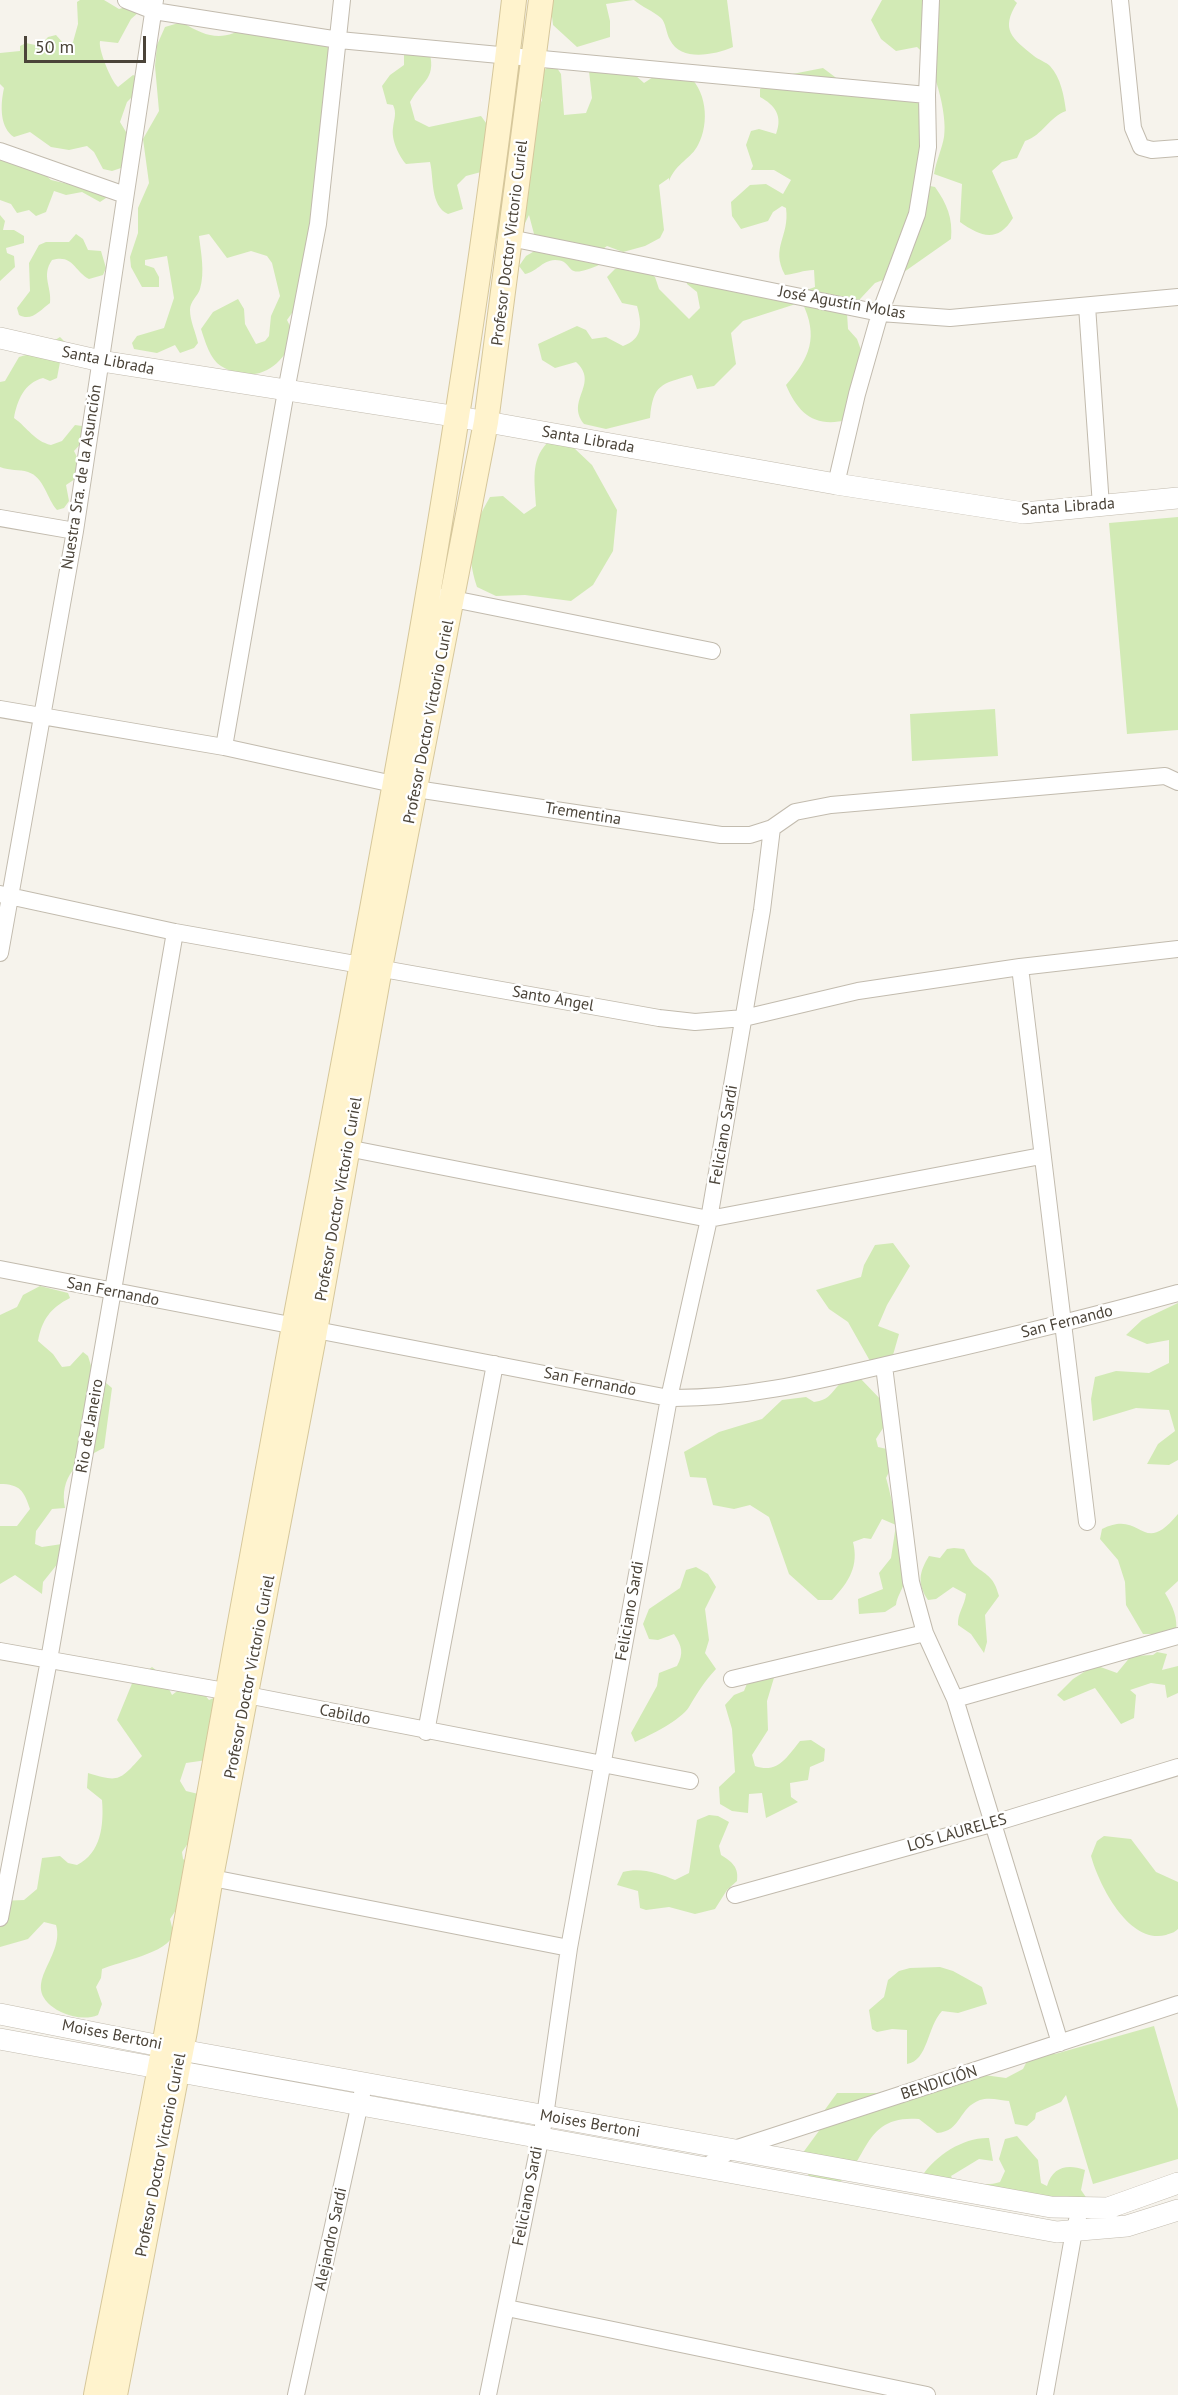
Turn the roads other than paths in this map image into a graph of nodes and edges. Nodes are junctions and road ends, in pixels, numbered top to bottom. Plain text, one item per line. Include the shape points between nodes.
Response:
1 (126, 0) edge
2 (342, 0) edge
3 (514, 0) edge
4 (541, 0) edge
5 (930, 0) edge
6 (1120, 0) edge
7 (154, 5) edge
8 (339, 40) junction
9 (508, 55) junction
10 (534, 58) junction
11 (927, 95) junction
12 (1178, 148) edge
13 (0, 151) edge
14 (125, 195) junction
15 (510, 238) junction
16 (1178, 297) edge
17 (1087, 306) junction
18 (880, 313) junction
19 (0, 338) edge
20 (100, 361) junction
21 (286, 391) junction
22 (459, 417) junction
23 (486, 422) junction
24 (836, 484) junction
25 (1178, 498) edge
26 (1101, 506) junction
27 (0, 518) edge
28 (75, 531) junction
29 (429, 593) junction
30 (453, 600) junction
31 (712, 651) dead end
32 (0, 709) edge
33 (41, 715) junction
34 (224, 747) junction
35 (1178, 782) edge
36 (405, 786) junction
37 (772, 828) junction
38 (5, 896) edge
39 (175, 932) junction
40 (1178, 949) edge
41 (0, 953) edge
42 (372, 966) junction
43 (1020, 967) junction
44 (744, 1018) junction
45 (347, 1148) junction
46 (1041, 1156) junction
47 (709, 1219) junction
48 (0, 1269) edge
49 (113, 1293) junction
50 (1178, 1293) edge
51 (1064, 1324) junction
52 (305, 1329) junction
53 (495, 1364) junction
54 (884, 1366) junction
55 (669, 1398) junction
56 (1087, 1522) dead end
57 (925, 1633) junction
58 (1178, 1636) edge
59 (0, 1651) edge
60 (49, 1660) junction
61 (732, 1679) dead end
62 (236, 1694) junction
63 (955, 1699) junction
64 (426, 1732) junction
65 (601, 1765) junction
66 (1178, 1767) edge
67 (690, 1781) dead end
68 (991, 1824) junction
69 (203, 1876) junction
70 (735, 1895) dead end
71 (0, 1918) edge
72 (568, 1948) junction
73 (1178, 2004) edge
74 (0, 2014) edge
75 (0, 2039) edge
76 (1060, 2043) junction
77 (170, 2059) junction
78 (364, 2083) junction
79 (360, 2106) junction
80 (545, 2116) junction
81 (539, 2139) junction
82 (731, 2150) junction
83 (704, 2168) junction
84 (1178, 2183) edge
85 (1080, 2210) junction
86 (1178, 2210) edge
87 (1074, 2231) junction
88 (507, 2308) junction
89 (96, 2395) edge
90 (115, 2395) edge
91 (296, 2395) edge
92 (488, 2395) edge
93 (927, 2395) edge
94 (1045, 2395) edge

1 - 7 street
2 - 8 street
3 - 9 main road, Profesor Doctor Victorio Curiel
4 - 10 main road, Profesor Doctor Victorio Curiel
5 - 11 street
6 - 12 street via 1132,128 1140,147
7 - 8 street
7 - 14 street, Nuestra Sra. de la Asunción
8 - 9 street
8 - 21 street via 318,224
9 - 10 street
9 - 22 main road, Profesor Doctor Victorio Curiel
10 - 11 street
10 - 15 main road, Profesor Doctor Victorio Curiel
11 - 18 street via 928,147 917,214
13 - 14 street
14 - 20 street, Nuestra Sra. de la Asunción
15 - 18 street, José Agustín Molas
15 - 23 main road, Profesor Doctor Victorio Curiel
16 - 17 street, José Agustín Molas
17 - 18 street, José Agustín Molas via 950,318
17 - 26 street
18 - 24 street
19 - 20 street, Santa Librada
20 - 21 street, Santa Librada
20 - 28 street, Nuestra Sra. de la Asunción
21 - 22 street, Santa Librada
21 - 34 street
22 - 23 street, Santa Librada
22 - 29 main road, Profesor Doctor Victorio Curiel
23 - 24 street, Santa Librada
23 - 30 main road, Profesor Doctor Victorio Curiel
24 - 26 street, Santa Librada via 1024,513
25 - 26 street, Santa Librada
27 - 28 street
28 - 33 street, Nuestra Sra. de la Asunción
29 - 30 street
29 - 36 main road, Profesor Doctor Victorio Curiel
30 - 31 street
30 - 36 main road, Profesor Doctor Victorio Curiel
32 - 33 street, Trementina
33 - 34 street, Trementina
33 - 38 street, Nuestra Sra. de la Asunción
34 - 36 street, Trementina
35 - 37 street, Trementina via 1165,776 831,805 795,812
36 - 37 street, Trementina via 721,835 750,835
36 - 42 main road, Profesor Doctor Victorio Curiel
37 - 44 street, Feliciano Sardi
38 - 39 street, Santo Angel
38 - 41 street, Nuestra Sra. de la Asunción
39 - 42 street, Santo Angel
39 - 49 street, Rio de Janeiro
40 - 43 street, Santo Angel
42 - 44 street, Santo Angel via 659,1018 695,1022
42 - 45 main road, Profesor Doctor Victorio Curiel
42 - 52 main road, Profesor Doctor Victorio Curiel
43 - 44 street, Santo Angel via 858,991
43 - 46 street
44 - 47 street, Feliciano Sardi
45 - 47 street
45 - 52 main road, Profesor Doctor Victorio Curiel
46 - 47 street
46 - 51 street
47 - 55 street, Feliciano Sardi
48 - 49 street, San Fernando
49 - 52 street, San Fernando
49 - 60 street, Rio de Janeiro
50 - 51 street, San Fernando
51 - 54 street, San Fernando
51 - 56 street
52 - 53 street, San Fernando
52 - 62 main road, Profesor Doctor Victorio Curiel
53 - 55 street, San Fernando
53 - 64 street
54 - 55 street, San Fernando via 743,1395
54 - 57 street via 911,1582
55 - 65 street, Feliciano Sardi
57 - 61 street
57 - 63 street
58 - 63 street
59 - 60 street, Cabildo
60 - 62 street, Cabildo
60 - 71 street, Rio de Janeiro
62 - 64 street, Cabildo
62 - 69 main road, Profesor Doctor Victorio Curiel
63 - 68 street
64 - 65 street, Cabildo
65 - 67 street, Cabildo
65 - 72 street, Feliciano Sardi
66 - 68 street, LOS LAURELES
68 - 70 street, LOS LAURELES
68 - 76 street
69 - 72 street
69 - 77 main road, Profesor Doctor Victorio Curiel
72 - 80 street, Feliciano Sardi
73 - 76 street, BENDICIÓN
74 - 77 street, Moises Bertoni
75 - 77 street, Moises Bertoni
76 - 82 street, BENDICIÓN
77 - 78 street, Moises Bertoni
77 - 79 street, Moises Bertoni
77 - 89 main road, Profesor Doctor Victorio Curiel
77 - 90 main road, Profesor Doctor Victorio Curiel
78 - 79 street, Alejandro Sardi
78 - 80 street, Moises Bertoni
79 - 81 street, Moises Bertoni
79 - 91 street, Alejandro Sardi
80 - 81 street, Feliciano Sardi
80 - 82 street, Moises Bertoni
81 - 83 street, Moises Bertoni
81 - 88 street, Feliciano Sardi
82 - 83 street, BENDICIÓN
82 - 85 street, Moises Bertoni
83 - 87 street, Moises Bertoni via 1057,2232
84 - 85 street, Moises Bertoni via 1108,2208
85 - 87 street
86 - 87 street, Moises Bertoni via 1127,2226
87 - 94 street
88 - 92 street, Feliciano Sardi
88 - 93 street

